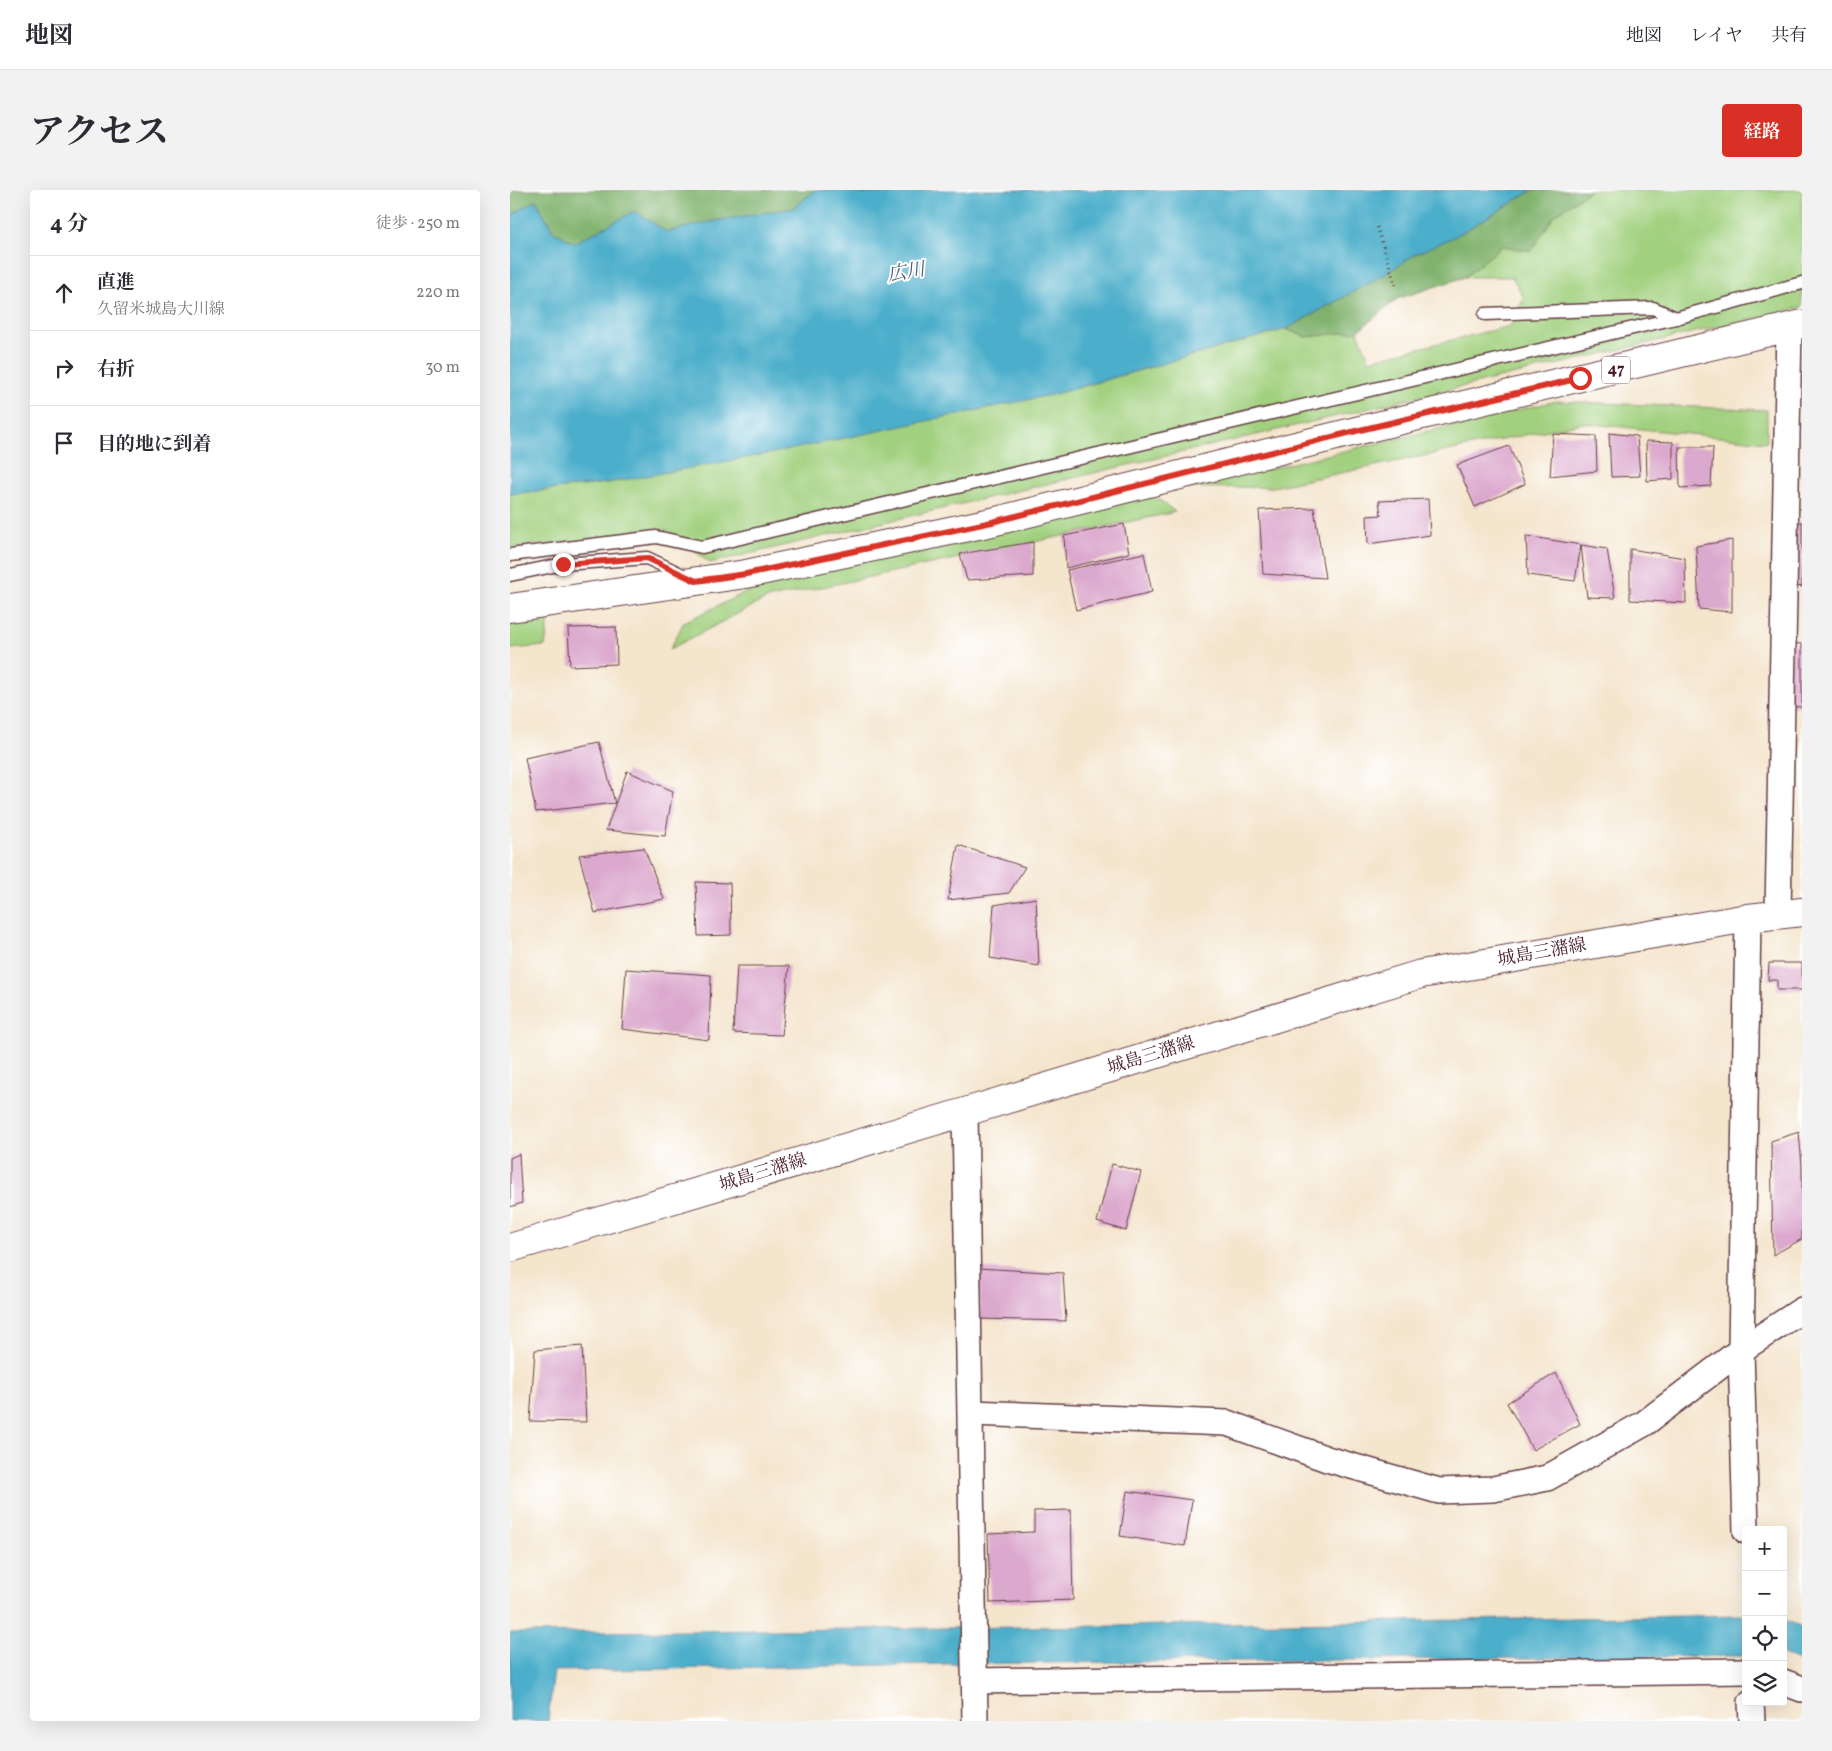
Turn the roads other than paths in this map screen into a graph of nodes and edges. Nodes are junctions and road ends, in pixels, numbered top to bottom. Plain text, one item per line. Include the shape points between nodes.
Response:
1 (1802, 283) edge
2 (1485, 314) dead end
3 (1676, 318) junction
4 (1796, 326) edge
5 (561, 549) junction
6 (510, 555) edge
7 (563, 564) junction
8 (510, 575) edge
9 (696, 581) junction
10 (510, 608) edge
11 (1790, 913) edge
12 (1748, 918) junction
13 (965, 1112) junction
14 (510, 1248) edge
15 (1802, 1310) edge
16 (1740, 1350) junction
17 (971, 1413) junction
18 (1746, 1526) edge
19 (1742, 1671) edge
20 (974, 1675) junction
21 (1787, 1683) edge
22 (1802, 1689) edge
23 (1752, 1706) edge
24 (976, 1721) edge
25 (1752, 1721) edge

1 - 3 lane
2 - 3 lane via 1653,308
3 - 5 lane via 702,547 656,537
4 - 9 main road, 47 via 992,522 746,574
4 - 11 street
5 - 6 lane
5 - 7 lane
7 - 8 lane
7 - 9 lane via 647,558
9 - 10 main road, 47
11 - 12 main road, 城島三潴線
12 - 13 main road, 城島三潴線 via 1421,974
12 - 16 street
13 - 14 main road, 城島三潴線
13 - 17 street
15 - 16 street
16 - 17 street via 1646,1424 1547,1478 1493,1489 1439,1490 1327,1459 1227,1423
16 - 18 street
17 - 20 street
19 - 20 street
20 - 24 street
21 - 22 street
23 - 25 street

